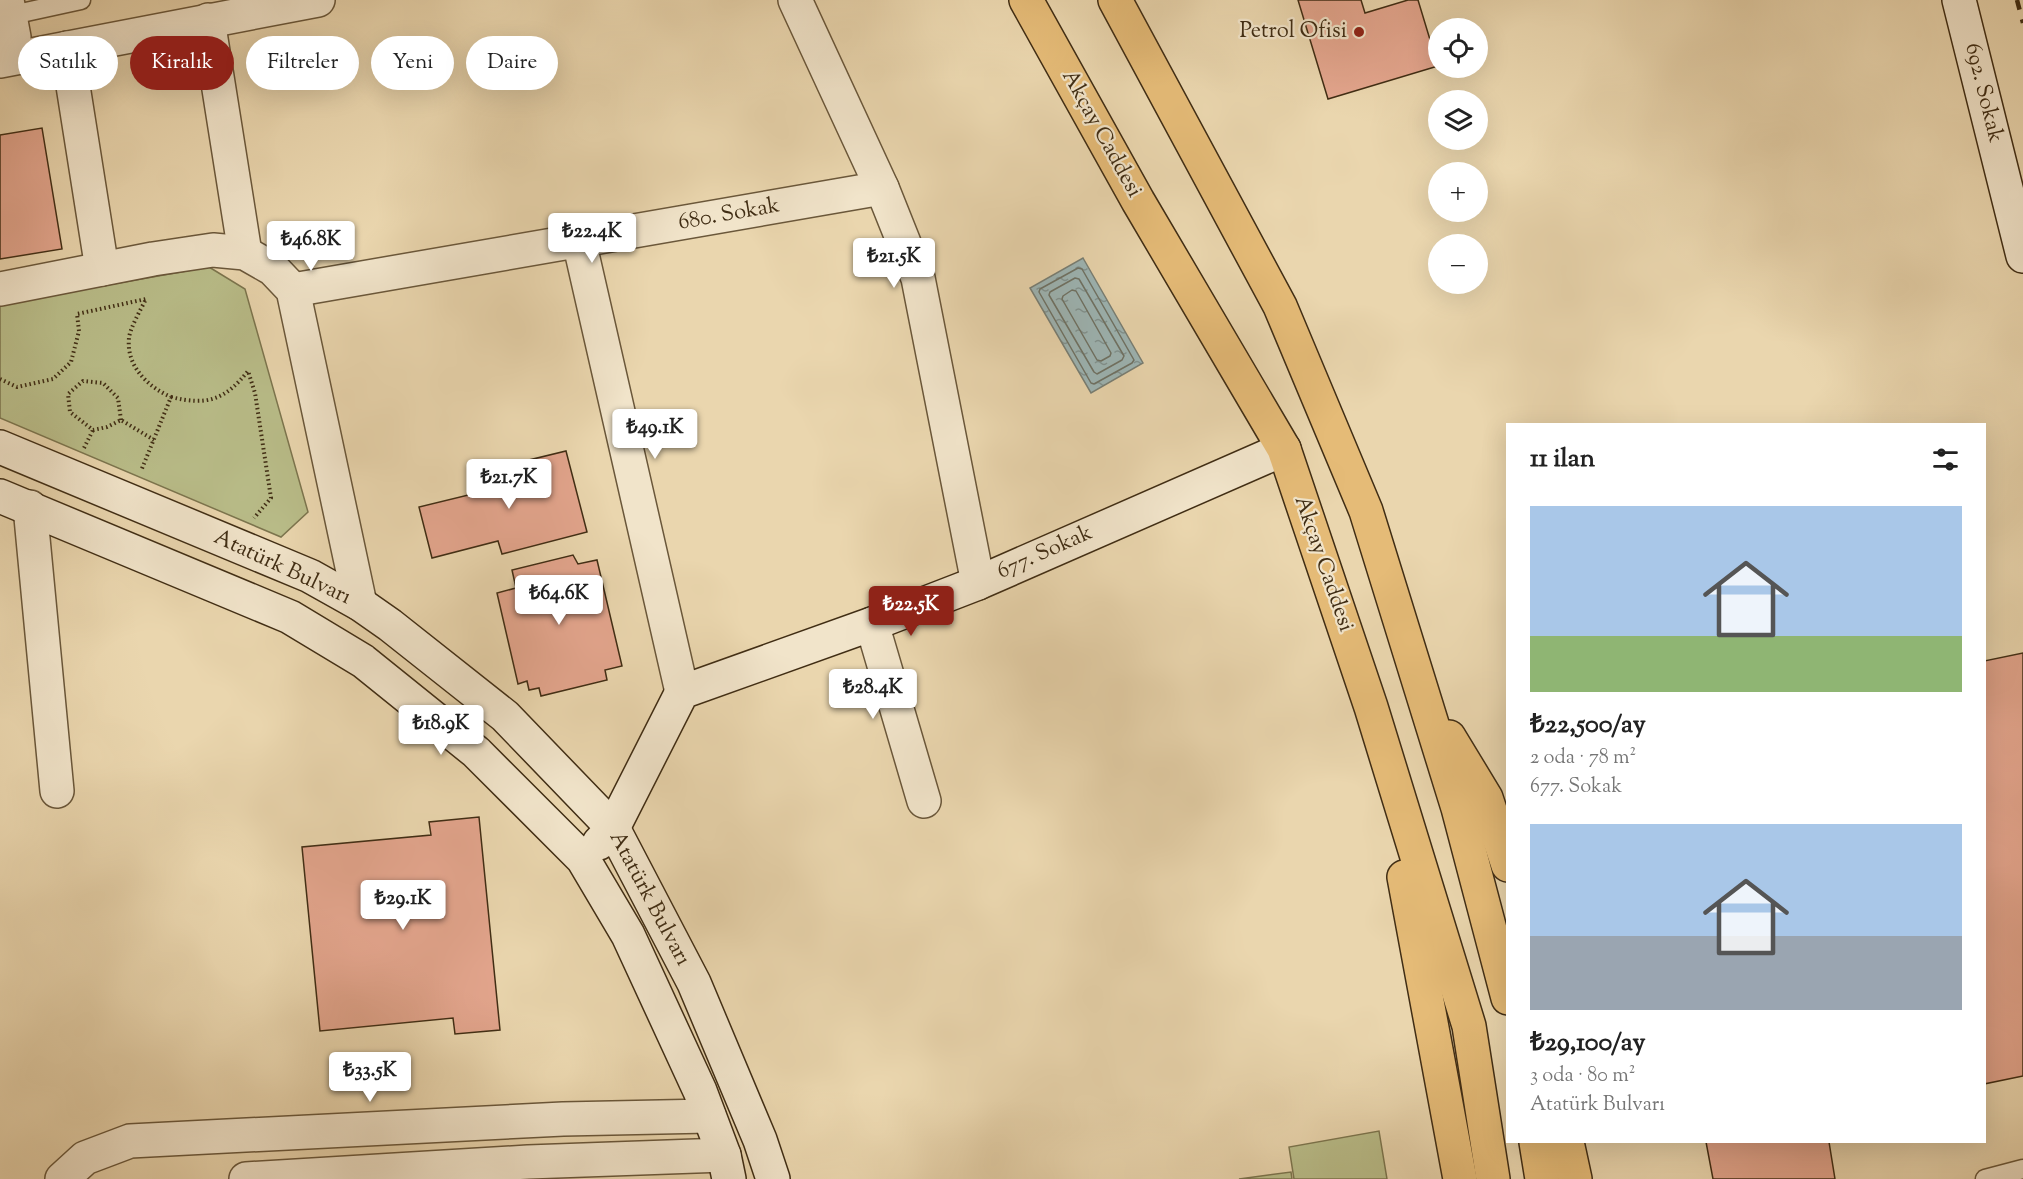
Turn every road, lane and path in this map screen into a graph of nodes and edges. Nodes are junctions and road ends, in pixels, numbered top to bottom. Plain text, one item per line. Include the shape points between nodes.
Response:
1 (81, 0) edge
2 (318, 0) edge
3 (795, 0) edge
4 (1026, 0) edge
5 (1114, 0) edge
6 (1959, 0) edge
7 (4, 18) edge
8 (208, 20) junction
9 (118, 38) edge
10 (18, 58) edge
11 (0, 61) edge
12 (74, 90) edge
13 (882, 188) junction
14 (579, 241) junction
15 (245, 253) junction
16 (2023, 256) edge
17 (102, 269) junction
18 (0, 289) edge
19 (293, 290) junction
20 (0, 379) edge
21 (171, 397) junction
22 (121, 420) junction
23 (93, 430) junction
24 (154, 440) junction
25 (0, 447) edge
26 (1284, 449) junction
27 (82, 453) dead end
28 (139, 477) dead end
29 (0, 496) edge
30 (30, 507) junction
31 (250, 523) dead end
32 (978, 583) junction
33 (360, 604) junction
34 (872, 624) junction
35 (682, 692) junction
36 (1423, 696) junction
37 (1371, 707) junction
38 (57, 791) dead end
39 (924, 801) dead end
40 (613, 828) junction
41 (583, 859) junction
42 (1506, 860) edge
43 (1506, 990) edge
44 (709, 1116) junction
45 (1536, 1143) edge
46 (1568, 1143) edge
47 (726, 1167) edge
48 (2023, 1169) edge
49 (529, 1170) edge
50 (62, 1179) edge
51 (246, 1179) edge
52 (772, 1179) edge
53 (1460, 1179) edge
54 (1493, 1179) edge
55 (1542, 1179) edge
56 (1575, 1179) edge
57 (1985, 1179) edge

1 - 7 lane
2 - 8 street
3 - 13 street
4 - 26 highway, Akçay Caddesi via 1138,201
5 - 36 highway via 1280,306 1366,511
6 - 16 street, 692. Sokak
8 - 9 street
8 - 15 street
10 - 11 street
12 - 17 street
13 - 14 street, 680. Sokak
13 - 32 street via 918,278
14 - 19 street, 680. Sokak
14 - 35 street
15 - 17 street via 213,250
15 - 19 street via 273,269
17 - 18 street
19 - 33 street
20 - 21 path via 16,387 53,379 71,362 79,331 77,314 146,298 129,338 133,365 145,381
21 - 24 path
21 - 31 path via 195,402 217,398 234,388 248,371 271,498
22 - 23 path
22 - 23 path via 118,398 103,383 83,381 68,394 70,412
22 - 24 path
23 - 27 path
24 - 28 path
25 - 33 street, Atatürk Bulvarı via 310,576
26 - 32 street, 677. Sokak
26 - 37 highway, Akçay Caddesi
29 - 30 street, Atatürk Bulvarı
30 - 38 street
30 - 41 street, Atatürk Bulvarı via 290,617 363,661 476,752
32 - 34 street, 677. Sokak
33 - 40 street, Atatürk Bulvarı via 505,717
34 - 35 street, 677. Sokak
34 - 39 street
35 - 40 street
36 - 42 highway via 1486,798
36 - 43 highway via 1458,808
37 - 53 highway
37 - 54 highway, Akçay Caddesi via 1469,1026
40 - 41 street
40 - 52 street, Atatürk Bulvarı via 693,983 760,1140
41 - 44 street, Atatürk Bulvarı via 628,935
44 - 47 street, Atatürk Bulvarı
44 - 50 street via 563,1119 130,1141 85,1158
45 - 55 highway
46 - 56 highway
47 - 49 street
48 - 57 lane
49 - 51 street

